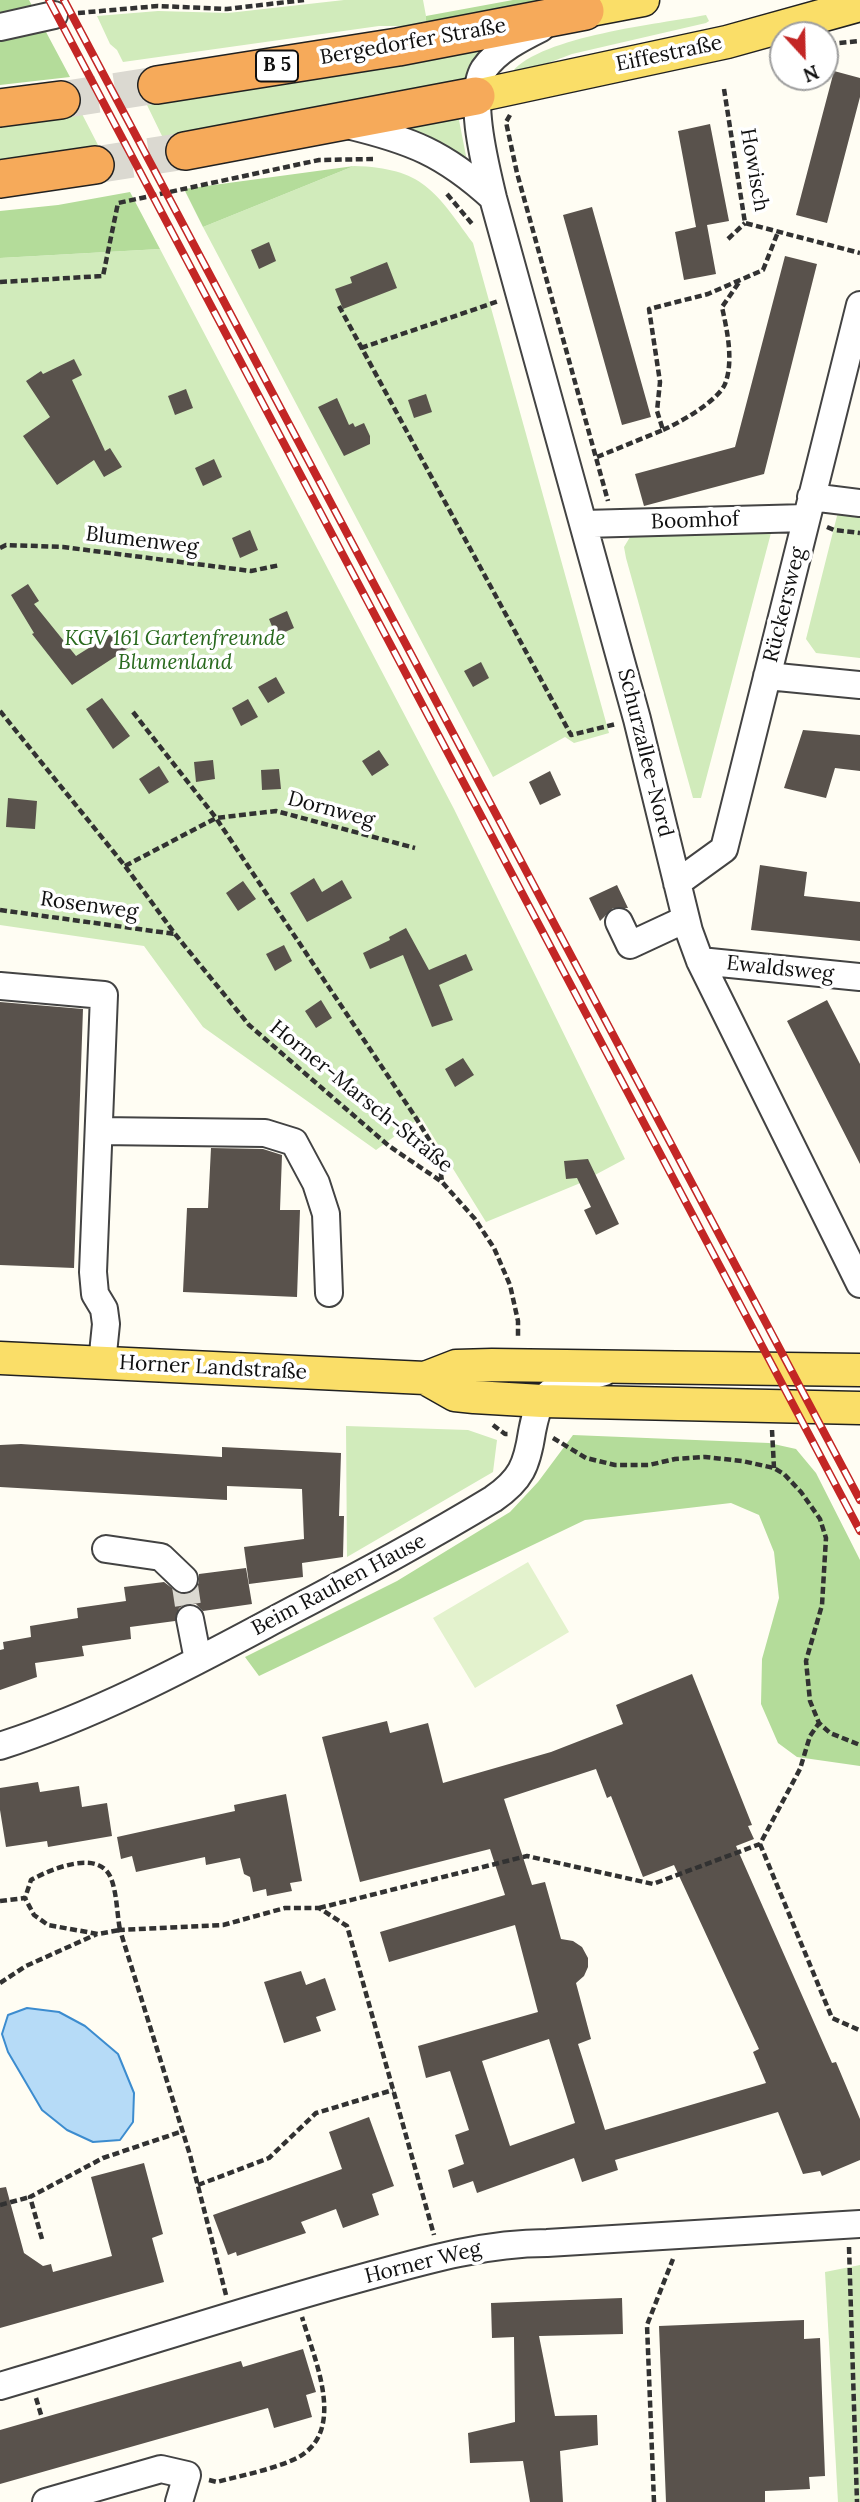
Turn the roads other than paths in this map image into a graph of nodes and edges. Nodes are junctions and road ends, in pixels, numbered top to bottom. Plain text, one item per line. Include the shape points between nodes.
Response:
1 (643, 0) edge
2 (856, 8) edge
3 (61, 10) edge
4 (585, 11) junction
5 (0, 27) edge
6 (157, 85) tunnel mouth
7 (476, 96) junction
8 (61, 100) tunnel mouth
9 (0, 108) edge
10 (339, 122) junction
11 (185, 151) tunnel mouth
12 (95, 165) tunnel mouth
13 (0, 179) edge
14 (493, 198) junction
15 (860, 305) edge
16 (860, 503) edge
17 (809, 508) junction
18 (584, 524) junction
19 (767, 676) junction
20 (860, 685) edge
21 (677, 883) junction
22 (686, 919) junction
23 (619, 922) dead end
24 (700, 961) junction
25 (860, 977) edge
26 (0, 986) edge
27 (99, 1131) junction
28 (860, 1284) edge
29 (329, 1293) dead end
30 (0, 1358) edge
31 (102, 1363) junction
32 (620, 1367) junction
33 (860, 1370) edge
34 (425, 1378) junction
35 (542, 1401) junction
36 (860, 1408) edge
37 (106, 1549) dead end
38 (184, 1579) tunnel mouth
39 (190, 1619) tunnel mouth
40 (198, 1660) junction
41 (0, 1746) edge
42 (854, 2225) edge
43 (0, 2386) edge
44 (52, 2501) edge
45 (179, 2502) edge

1 - 4 main road, B 5
2 - 7 main road, Eiffestraße via 727,42
3 - 5 street
4 - 6 highway, Bergedorfer Straße / B 5
4 - 7 street, Schurzallee-Nord via 514,42 484,69
7 - 10 highway
7 - 14 street, Schurzallee-Nord
8 - 9 highway
10 - 11 highway
10 - 14 street via 428,150
12 - 13 highway
14 - 18 street, Schurzallee-Nord
15 - 17 street, Rückersweg
16 - 17 street, Boomhof
17 - 18 street, Boomhof
17 - 19 street, Rückersweg
18 - 21 street, Schurzallee-Nord
19 - 20 street
19 - 21 street, Rückersweg via 724,849
21 - 22 street, Schurzallee-Nord
22 - 23 street via 630,946
22 - 24 street, Schurzallee-Nord
24 - 25 street, Ewaldsweg
24 - 28 street, Schurzallee-Nord
26 - 27 street via 104,995
27 - 29 street via 265,1133 294,1142 326,1214
27 - 31 street via 93,1272 106,1324
30 - 31 main road, Horner Landstraße
31 - 34 main road, Horner Landstraße
32 - 33 main road, Horner Landstraße
32 - 34 main road, Horner Landstraße via 456,1366
32 - 35 street via 566,1385
34 - 35 main road, Horner Landstraße via 455,1395
35 - 36 main road, Horner Landstraße
35 - 40 street, Beim Rauhen Hause via 524,1467 509,1488 421,1542
37 - 38 street via 161,1556
39 - 40 street
40 - 41 street, Beim Rauhen Hause via 126,1697
42 - 43 street, Horner Weg via 511,2243 440,2256
44 - 45 street via 161,2469 187,2475

